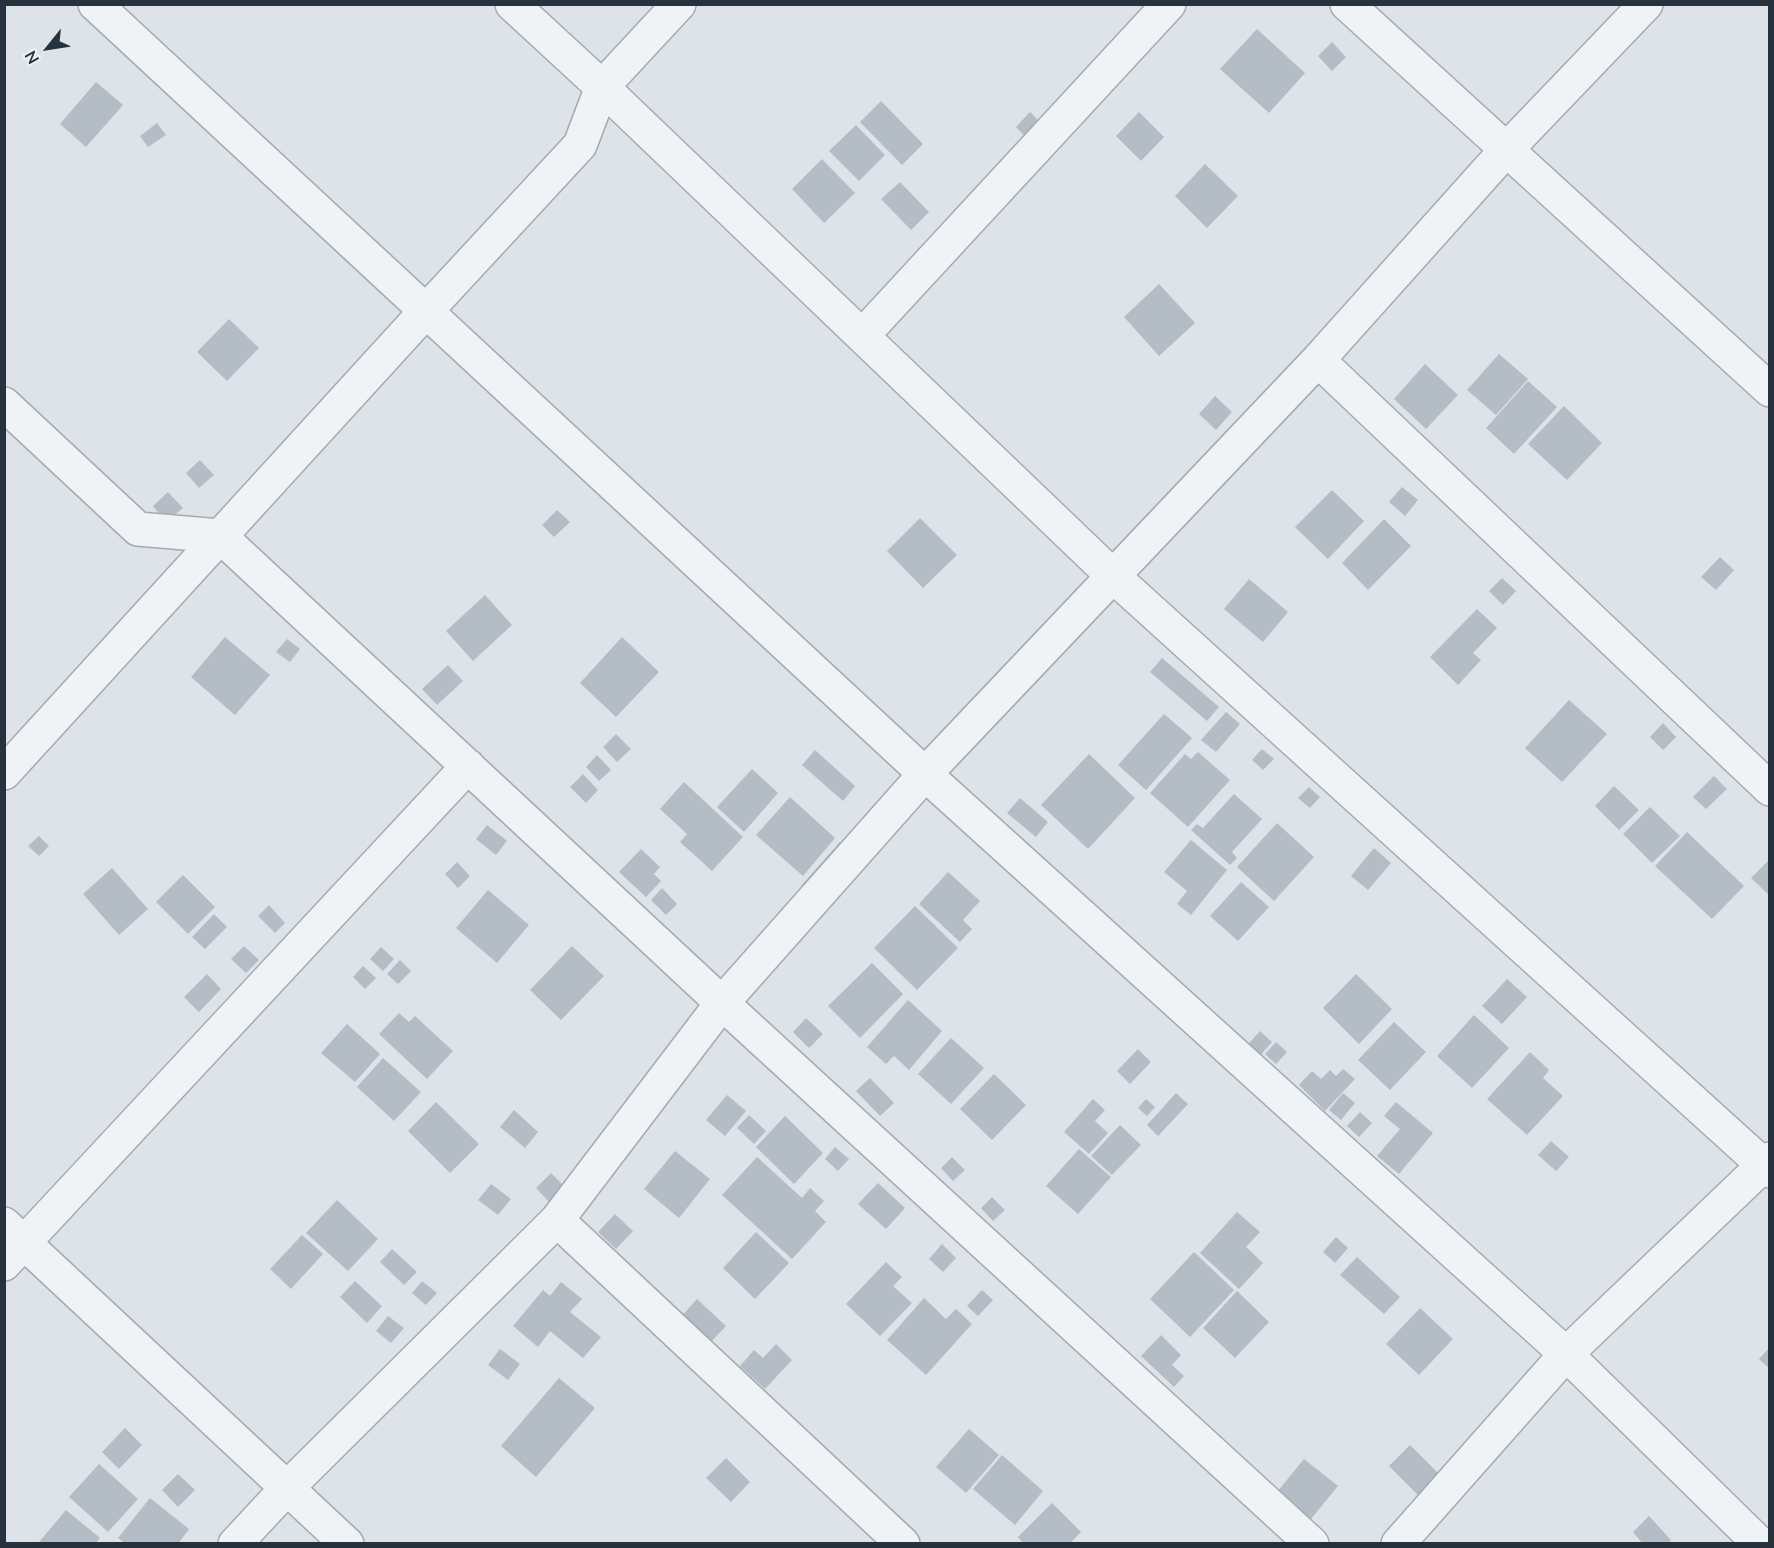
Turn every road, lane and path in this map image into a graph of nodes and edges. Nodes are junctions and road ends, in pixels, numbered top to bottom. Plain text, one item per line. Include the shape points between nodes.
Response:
1 (95, 4) edge
2 (512, 4) edge
3 (679, 4) edge
4 (1169, 4) edge
5 (1347, 4) edge
6 (1646, 4) edge
7 (602, 87) junction
8 (1508, 149) junction
9 (426, 311) junction
10 (862, 336) junction
11 (1318, 360) junction
12 (1770, 390) edge
13 (4, 404) edge
14 (220, 536) junction
15 (1113, 576) junction
16 (468, 766) junction
17 (4, 773) edge
18 (924, 774) junction
19 (1770, 789) edge
20 (722, 1003) junction
21 (1768, 1165) edge
22 (556, 1220) junction
23 (11, 1243) edge
24 (1566, 1354) junction
25 (287, 1488) junction
26 (235, 1544) edge
27 (347, 1544) edge
28 (903, 1544) edge
29 (1312, 1544) edge
30 (1398, 1544) edge
31 (1760, 1544) edge

1 - 9 street
2 - 7 street
3 - 7 street
4 - 10 street
5 - 8 street
6 - 8 street
7 - 9 street via 580,145
7 - 10 street
8 - 11 street
8 - 12 street
9 - 14 street
9 - 18 street
10 - 15 street
11 - 15 street
11 - 19 street
13 - 14 street via 138,529
14 - 16 street
14 - 17 street
15 - 18 street
15 - 21 street
16 - 20 street
16 - 23 street
18 - 20 street
18 - 24 street
20 - 22 street
20 - 29 street
21 - 24 street
22 - 25 street
22 - 28 street
23 - 25 street
24 - 30 street
24 - 31 street
25 - 26 street
25 - 27 street

